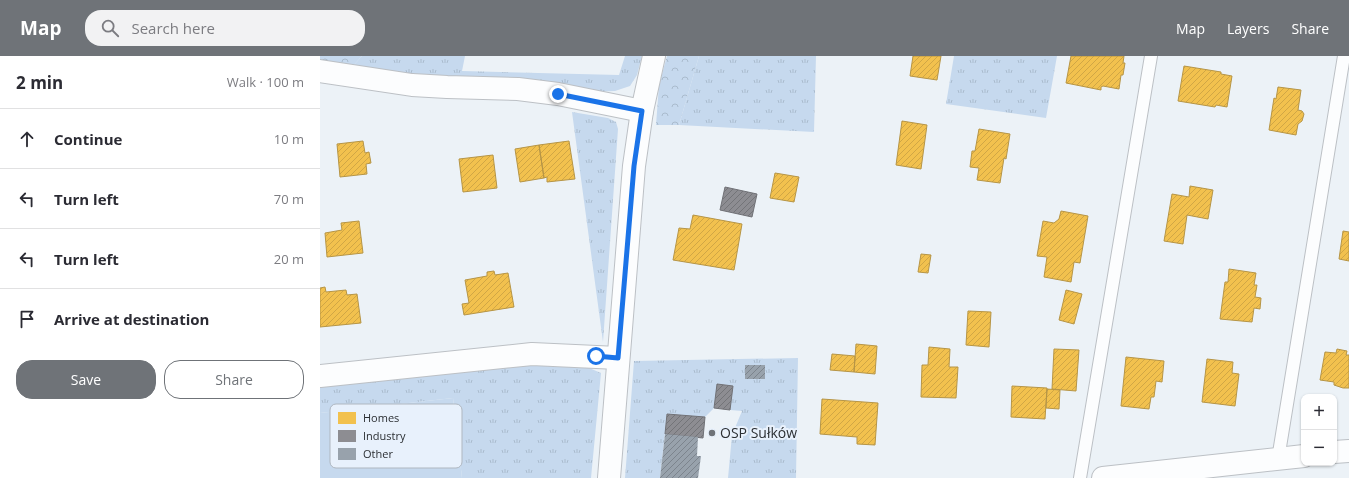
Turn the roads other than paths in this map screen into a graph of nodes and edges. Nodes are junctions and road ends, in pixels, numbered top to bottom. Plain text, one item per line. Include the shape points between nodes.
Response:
1 (654, 56) edge
2 (1151, 56) edge
3 (1344, 56) edge
4 (320, 71) edge
5 (642, 111) junction
6 (618, 358) junction
7 (320, 376) edge
8 (1349, 451) edge
9 (1337, 452) edge
10 (1301, 456) edge
11 (1278, 459) junction
12 (609, 478) edge
13 (1080, 478) edge
14 (1103, 478) edge

1 - 5 street
2 - 13 lane
3 - 11 lane
4 - 5 street via 412,85 518,88
5 - 6 street via 634,166
6 - 7 street via 532,354
6 - 12 street
8 - 9 street
10 - 11 street
11 - 14 street

